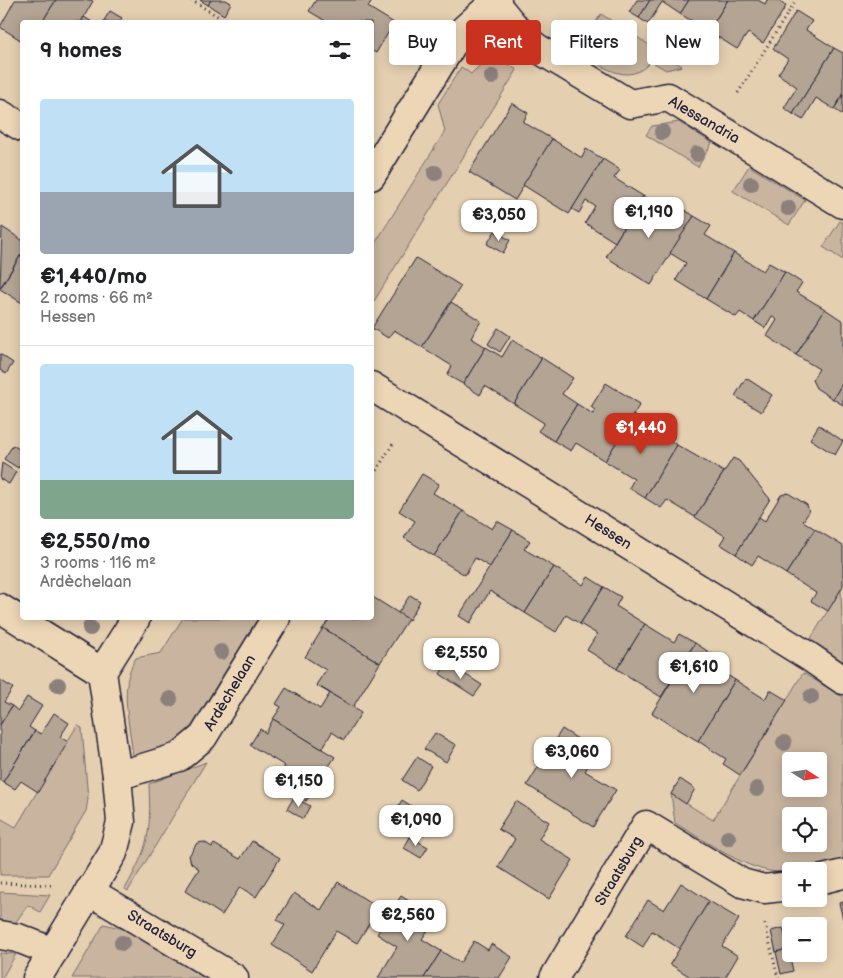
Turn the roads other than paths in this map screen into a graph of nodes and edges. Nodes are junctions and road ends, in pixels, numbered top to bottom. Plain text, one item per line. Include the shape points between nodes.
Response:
1 (496, 1) edge
2 (0, 114) edge
3 (20, 127) edge
4 (374, 171) edge
5 (843, 204) edge
6 (374, 388) edge
7 (0, 608) edge
8 (135, 620) edge
9 (275, 620) edge
10 (102, 672) junction
11 (843, 680) edge
12 (117, 776) junction
13 (843, 874) edge
14 (827, 878) edge
15 (782, 887) edge
16 (89, 891) junction
17 (0, 935) edge
18 (53, 952) junction
19 (37, 978) edge
20 (234, 978) edge
21 (554, 978) edge

1 - 4 street via 458,35
1 - 5 street, Alessandria via 522,36 537,48 630,104 668,96
2 - 3 street
6 - 11 street, Hessen
7 - 10 street
8 - 10 street
9 - 12 street, Ardèchelaan via 203,737 179,756
10 - 12 street
12 - 16 street via 121,822 118,838 113,853
13 - 14 street
15 - 21 street, Straatsburg via 764,889 742,883 646,826
16 - 18 street
16 - 20 street, Straatsburg
17 - 18 street via 18,938
18 - 19 street

